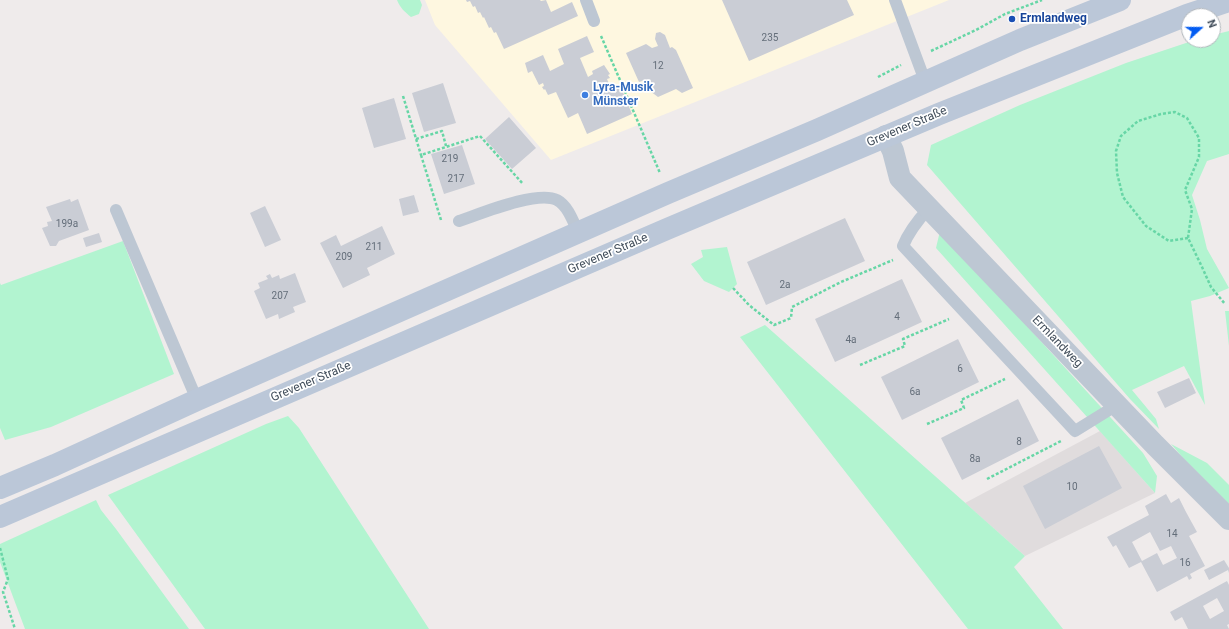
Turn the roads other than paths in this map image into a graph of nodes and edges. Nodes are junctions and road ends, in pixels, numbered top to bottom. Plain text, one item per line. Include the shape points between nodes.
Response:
1 (586, 0) edge
2 (895, 0) edge
3 (1115, 1) edge
4 (1224, 1) edge
5 (594, 21) road end
6 (925, 81) junction
7 (886, 136) junction
8 (929, 208) junction
9 (116, 210) dead end
10 (460, 221) road end
11 (578, 232) junction
12 (197, 400) junction
13 (1117, 405) junction
14 (0, 488) edge
15 (0, 517) edge
16 (1229, 519) edge

1 - 5 lane
2 - 6 lane
3 - 6 main road
4 - 7 main road, Grevener Straße
6 - 11 main road via 818,130
7 - 8 street, Ermlandweg via 900,178
7 - 15 main road, Grevener Straße
8 - 13 street, Ermlandweg
8 - 13 lane via 918,220 903,246 1071,427 1075,431
9 - 12 lane
10 - 11 lane via 497,207 543,196 557,200 565,206
11 - 12 main road
12 - 14 main road
13 - 16 street, Ermlandweg

